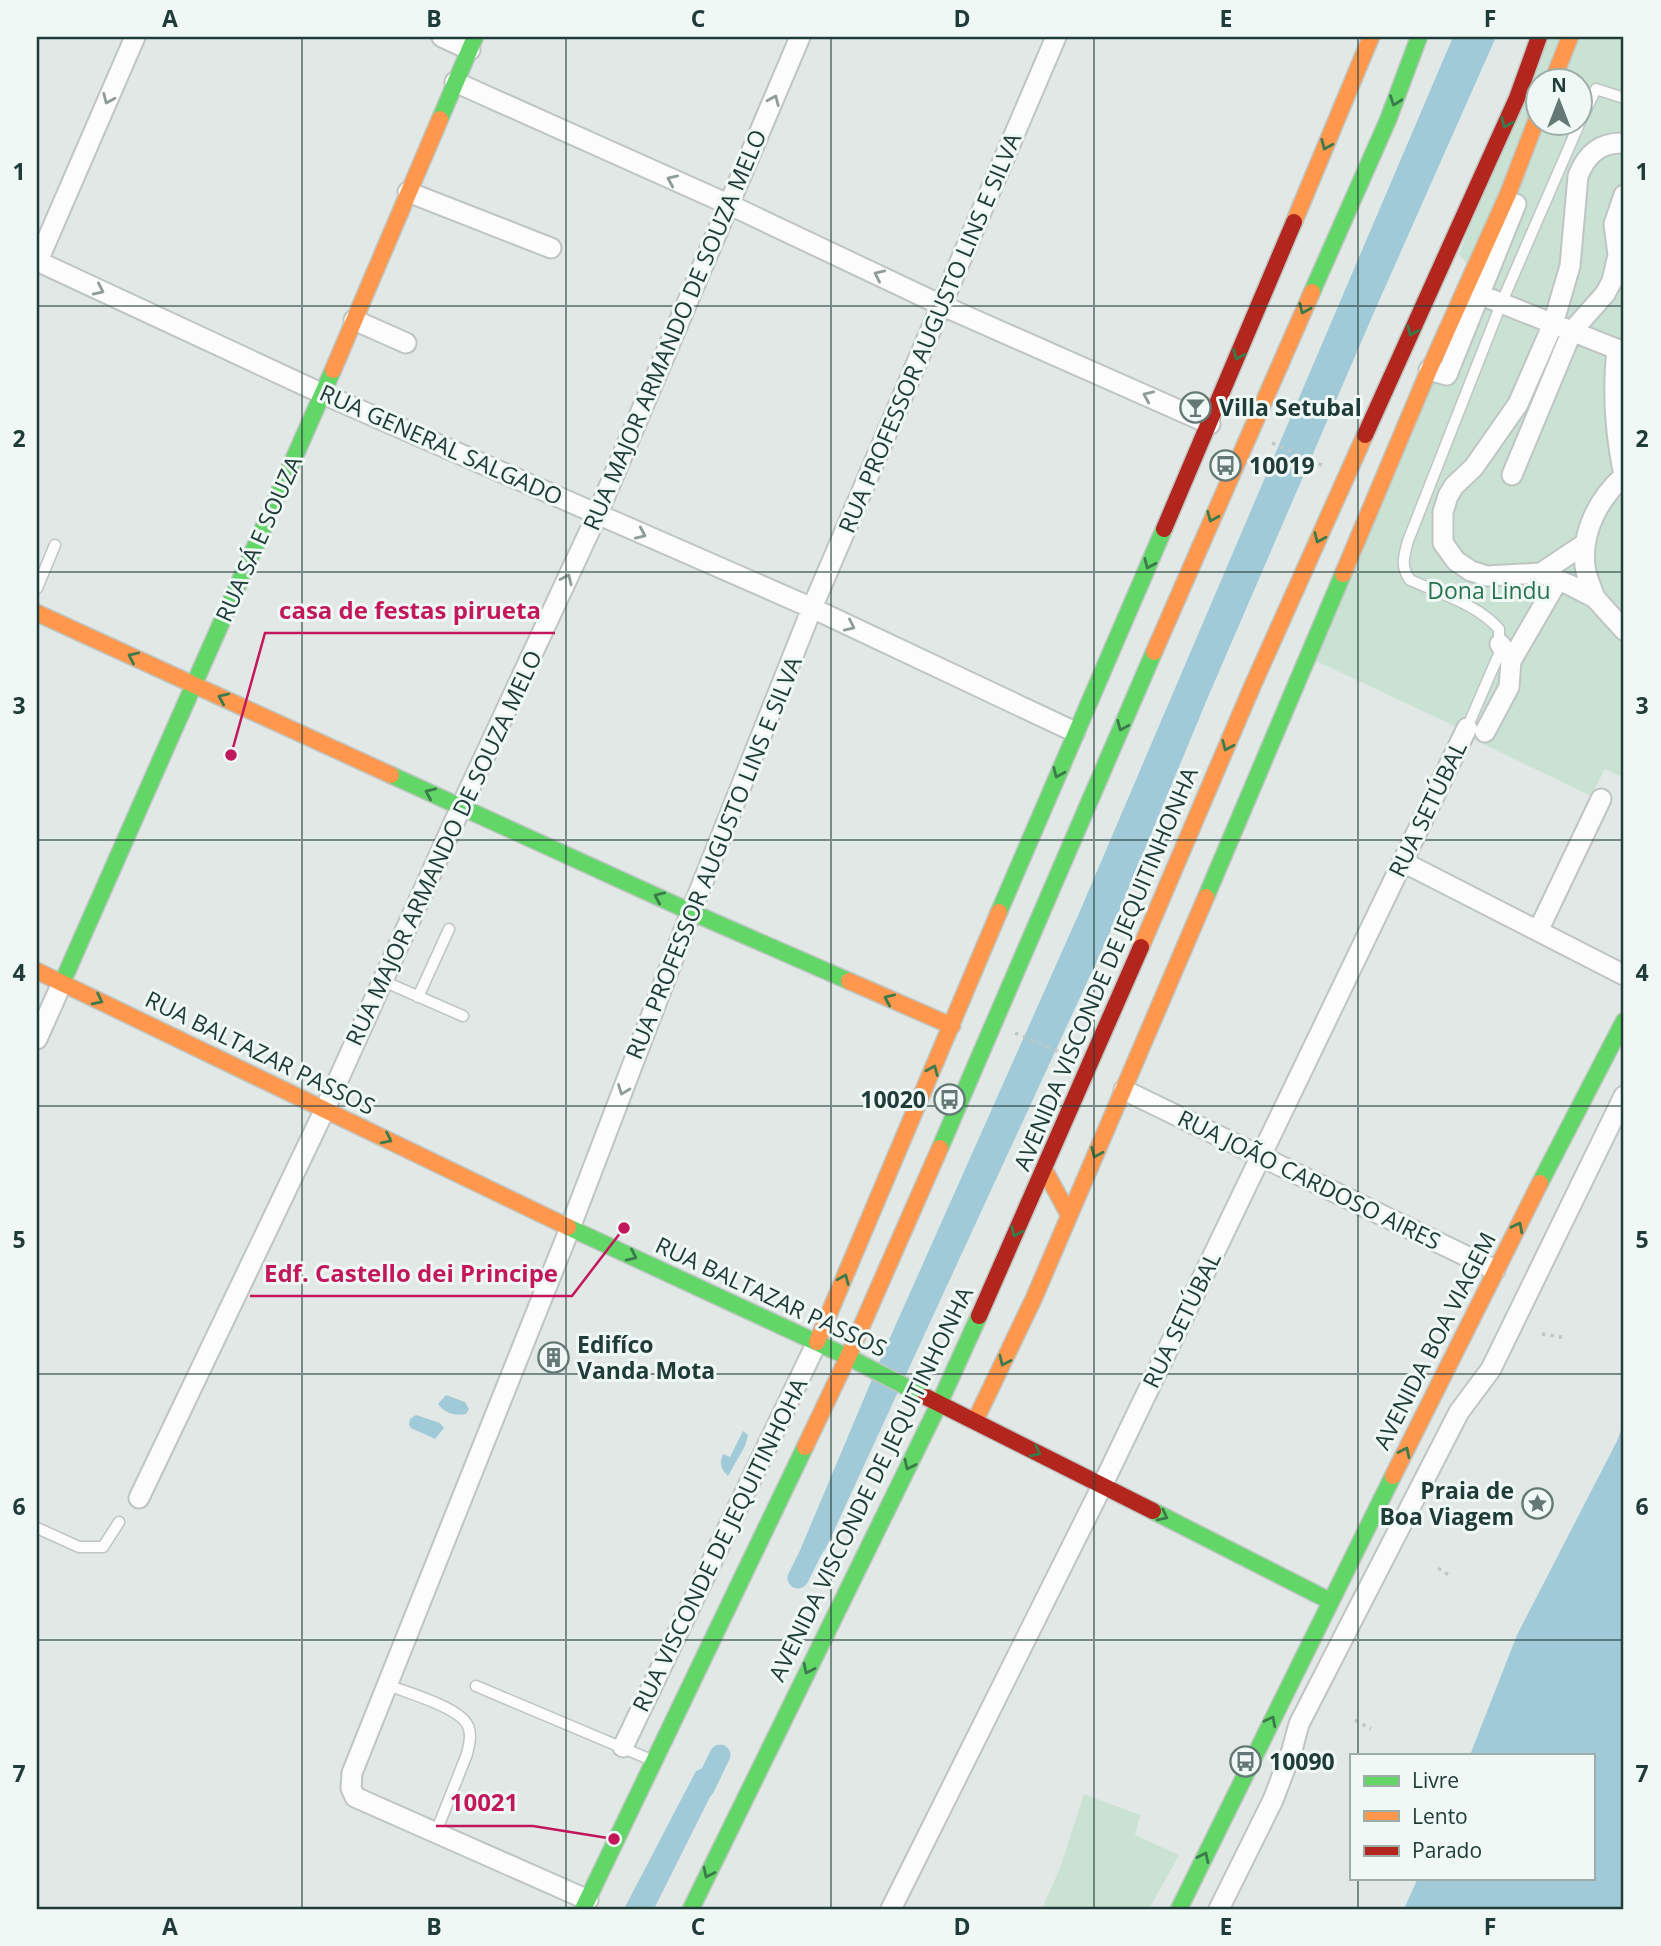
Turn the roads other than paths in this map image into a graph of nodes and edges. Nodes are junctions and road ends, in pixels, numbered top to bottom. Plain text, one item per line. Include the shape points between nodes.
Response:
1 (135, 37) edge
2 (442, 37) edge
3 (800, 37) edge
4 (1056, 37) edge
5 (1371, 37) edge
6 (1419, 37) edge
7 (1539, 37) edge
8 (1570, 37) edge
9 (472, 43) edge
10 (1558, 66) edge
11 (455, 82) junction
12 (1594, 93) edge
13 (1624, 99) edge
14 (1530, 136) edge
15 (1574, 136) edge
16 (1624, 143) edge
17 (408, 192) junction
18 (1508, 194) junction
19 (1624, 195) edge
20 (730, 205) junction
21 (551, 248) dead end
22 (37, 262) edge
23 (1481, 295) junction
24 (940, 304) junction
25 (1501, 304) junction
26 (354, 320) junction
27 (1563, 328) junction
28 (406, 343) dead end
29 (1621, 350) edge
30 (1429, 370) junction
31 (323, 394) junction
32 (1210, 424) junction
33 (1512, 475) dead end
34 (597, 514) junction
35 (55, 545) dead end
36 (1583, 545) junction
37 (1550, 577) junction
38 (37, 588) edge
39 (1595, 598) junction
40 (813, 608) junction
41 (37, 613) edge
42 (1624, 630) edge
43 (1500, 644) junction
44 (1511, 661) junction
45 (195, 686) junction
46 (1476, 730) junction
47 (1075, 732) junction
48 (1601, 799) dead end
49 (461, 807) junction
50 (1403, 862) junction
51 (691, 912) junction
52 (449, 929) dead end
53 (1538, 931) junction
54 (37, 971) edge
55 (1624, 975) edge
56 (383, 981) junction
57 (62, 983) junction
58 (418, 997) junction
59 (463, 1016) dead end
60 (1624, 1021) edge
61 (952, 1026) junction
62 (37, 1039) edge
63 (1124, 1090) junction
64 (1624, 1096) edge
65 (325, 1109) junction
66 (1261, 1157) junction
67 (1044, 1169) junction
68 (1069, 1215) junction
69 (570, 1228) junction
70 (1495, 1270) junction
71 (817, 1342) junction
72 (848, 1357) junction
73 (932, 1400) junction
74 (975, 1421) junction
75 (1102, 1486) junction
76 (139, 1498) dead end
77 (119, 1522) dead end
78 (37, 1528) edge
79 (1330, 1601) junction
80 (388, 1685) junction
81 (476, 1686) dead end
82 (623, 1747) junction
83 (652, 1761) junction
84 (436, 1832) junction
85 (585, 1905) edge
86 (691, 1909) edge
87 (891, 1909) edge
88 (1179, 1909) edge
89 (1219, 1909) edge

1 -> 22 street
2 - 9 street
20 -> 3 street, RUA MAJOR ARMANDO DE SOUZA MELO
4 - 24 street, RUA PROFESSOR AUGUSTO LINS E SILVA
5 -> 32 street
6 -> 72 street via 1388,120
7 -> 67 street, AVENIDA VISCONDE DE JEQUITINHONHA via 1512,110 1252,687
8 - 10 street
9 - 11 street, RUA SÁ E SOUZA
11 - 17 street, RUA SÁ E SOUZA
20 -> 11 street
12 - 13 lane via 1596,89
14 - 18 street
15 - 25 lane
16 - 27 street via 1594,150 1578,176
17 - 21 street
17 - 26 street, RUA SÁ E SOUZA
18 - 23 street via 1519,198
18 - 30 street
19 - 27 street via 1614,224 1618,255 1612,281 1605,294
24 -> 20 street
20 - 34 street, RUA MAJOR ARMANDO DE SOUZA MELO
22 -> 31 street, RUA GENERAL SALGADO
23 - 25 street
23 - 30 street via 1447,375
32 -> 24 street
24 - 40 street, RUA PROFESSOR AUGUSTO LINS E SILVA
25 - 27 street
25 - 43 lane via 1403,561 1410,580 1490,618 1499,629
26 - 28 street
26 - 31 street, RUA SÁ E SOUZA
27 - 29 street
27 - 33 street
27 - 37 street via 1518,404 1474,467 1454,486 1443,512 1443,545 1456,562 1487,576
29 - 36 street via 1614,402 1624,476 1609,489
30 - 63 street
31 - 34 street, RUA GENERAL SALGADO
31 - 45 street, RUA SÁ E SOUZA
32 -> 47 street
34 -> 40 street, RUA GENERAL SALGADO
49 -> 34 street, RUA MAJOR ARMANDO DE SOUZA MELO
35 - 38 lane
36 - 37 street
36 - 39 street
37 - 39 street
37 - 44 street, RUA SETÚBAL
39 - 42 street
40 -> 47 street, RUA GENERAL SALGADO
40 - 51 street, RUA PROFESSOR AUGUSTO LINS E SILVA
45 -> 41 street
43 - 44 street
43 - 46 lane
44 - 46 street, RUA SETÚBAL via 1509,687
49 -> 45 street
45 - 57 street, RUA SÁ E SOUZA
46 - 50 street, RUA SETÚBAL
47 -> 61 street
48 - 53 street
51 -> 49 street
49 - 56 street, RUA MAJOR ARMANDO DE SOUZA MELO
50 - 53 street
50 - 66 street, RUA SETÚBAL
61 -> 51 street
51 -> 69 street, RUA PROFESSOR AUGUSTO LINS E SILVA
52 - 58 lane
53 - 55 street
54 - 57 street, RUA BALTAZAR PASSOS
56 - 58 lane
56 - 65 street, RUA MAJOR ARMANDO DE SOUZA MELO
57 - 62 street, RUA SÁ E SOUZA
57 -> 65 street, RUA BALTAZAR PASSOS
58 - 59 lane
70 -> 60 street, AVENIDA BOA VIAGEM
71 -> 61 street
63 - 66 street, RUA JOÃO CARDOSO AIRES
63 -> 68 street
64 - 89 street via 1491,1369 1459,1412 1299,1724 1273,1800
65 -> 69 street, RUA BALTAZAR PASSOS
65 - 76 street, RUA MAJOR ARMANDO DE SOUZA MELO
66 - 70 street, RUA JOÃO CARDOSO AIRES
66 - 75 street, RUA SETÚBAL
67 - 68 street
67 -> 73 street, AVENIDA VISCONDE DE JEQUITINHONHA
68 -> 74 street
69 -> 71 street, RUA BALTAZAR PASSOS
69 - 80 street, RUA PROFESSOR AUGUSTO LINS E SILVA
79 -> 70 street, AVENIDA BOA VIAGEM
71 - 72 street, RUA BALTAZAR PASSOS
71 - 82 street, RUA VISCONDE DE JEQUITINHOHA
72 - 73 street, RUA BALTAZAR PASSOS
72 - 83 street
73 - 74 street, RUA BALTAZAR PASSOS
73 -> 86 street, AVENIDA VISCONDE DE JEQUITINHONHA
74 -> 75 street, RUA BALTAZAR PASSOS
75 -> 79 street, RUA BALTAZAR PASSOS
75 - 87 street, RUA SETÚBAL
77 - 78 lane via 103,1547 79,1547
88 -> 79 street, AVENIDA BOA VIAGEM
80 - 84 lane via 456,1712 468,1726 467,1754
80 - 84 street, RUA PROFESSOR AUGUSTO LINS E SILVA via 352,1773 351,1788 355,1797
81 - 82 lane
82 - 83 lane
83 - 85 street
84 - 85 street, RUA PROFESSOR AUGUSTO LINS E SILVA

